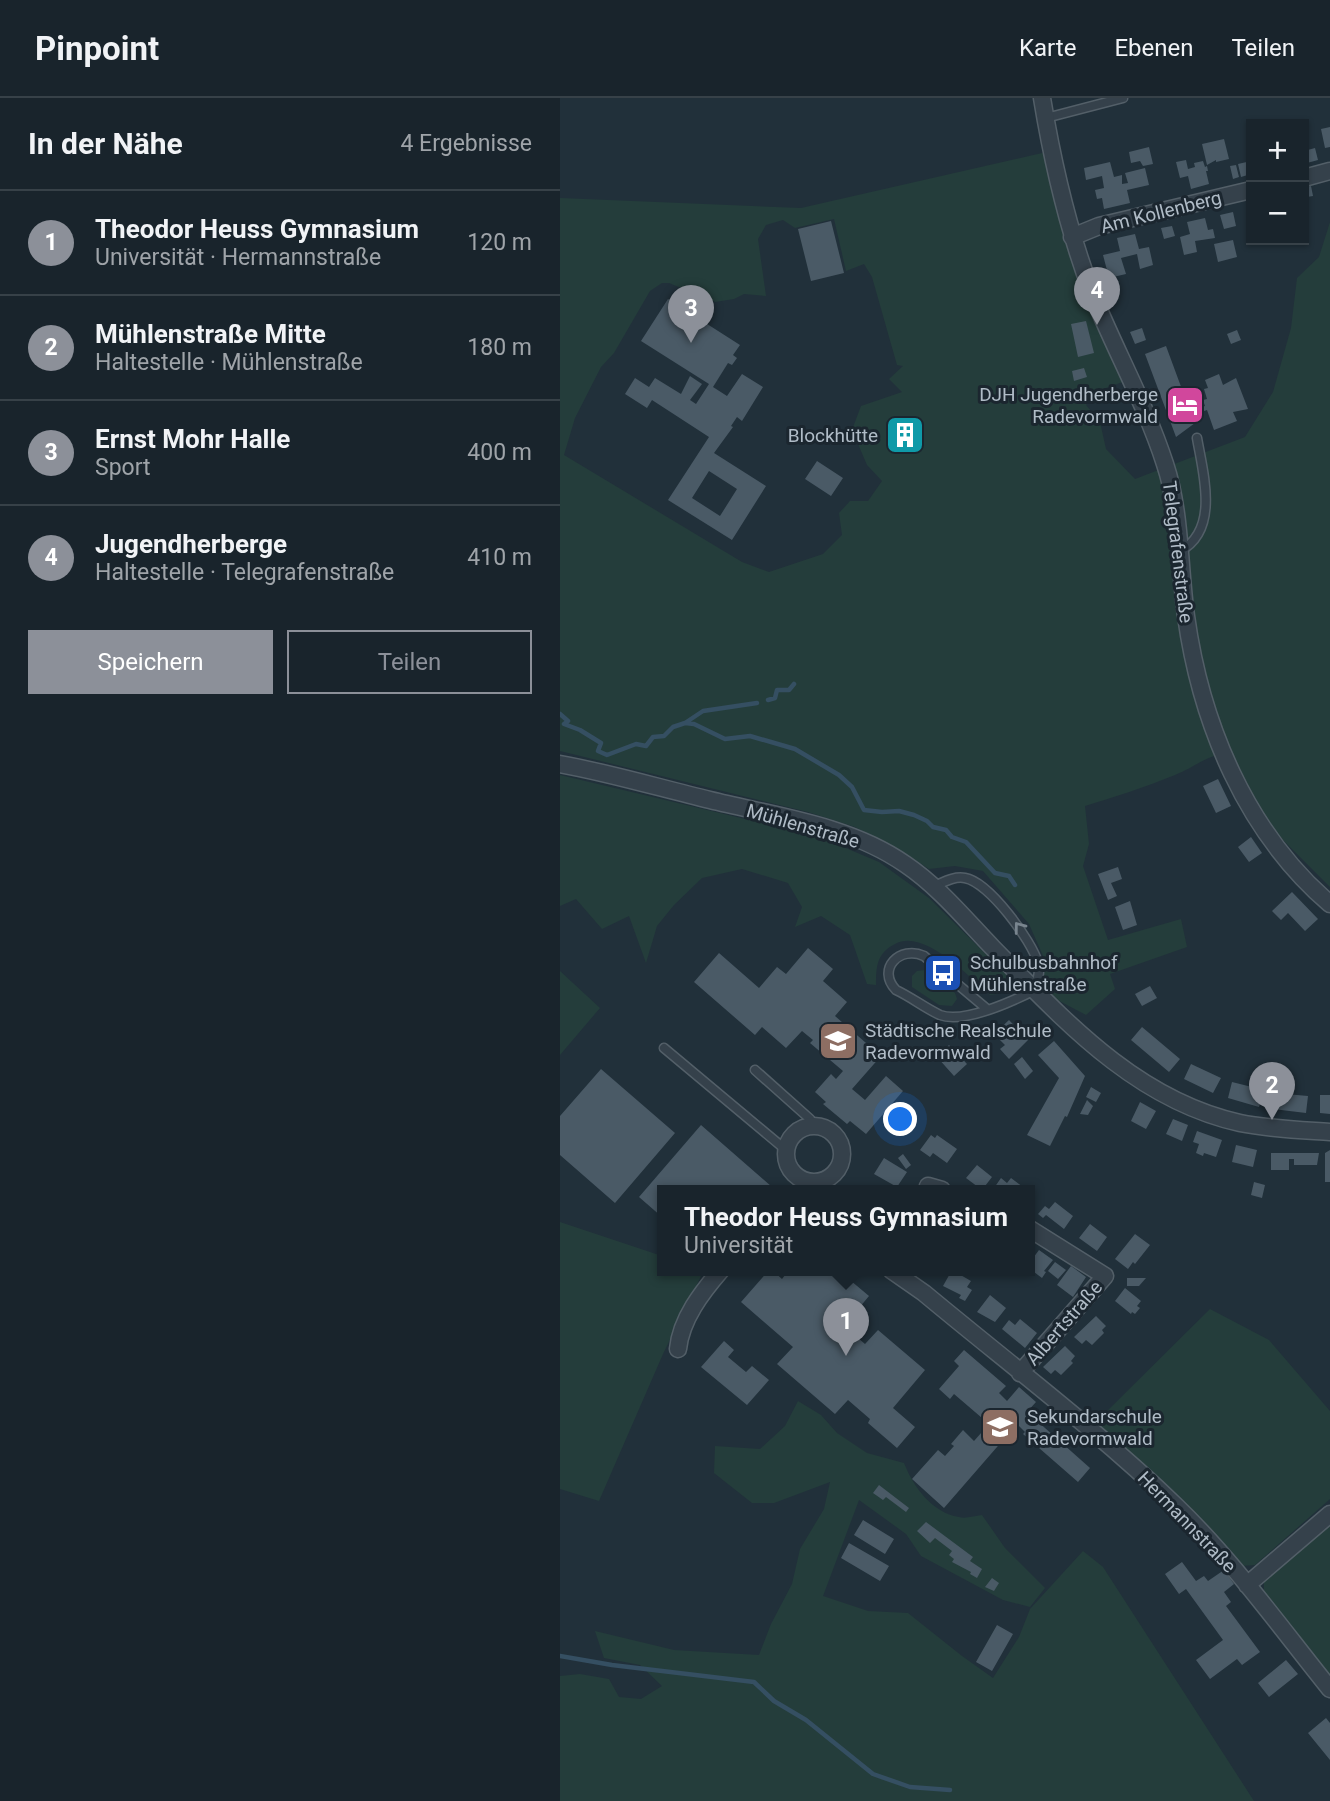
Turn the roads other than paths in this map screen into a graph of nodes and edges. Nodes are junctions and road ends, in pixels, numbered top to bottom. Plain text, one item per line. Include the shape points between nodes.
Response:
1 (1042, 98) edge
2 (1123, 98) edge
3 (1046, 118) junction
4 (1330, 171) edge
5 (1309, 176) edge
6 (1246, 191) edge
7 (1072, 237) junction
8 (1196, 438) dead end
9 (1180, 551) junction
10 (560, 764) edge
11 (934, 886) junction
12 (1330, 904) edge
13 (1035, 990) junction
14 (987, 1009) junction
15 (664, 1048) dead end
16 (755, 1070) dead end
17 (814, 1126) junction
18 (1330, 1132) edge
19 (786, 1150) junction
20 (807, 1185) edge
21 (811, 1185) edge
22 (1035, 1231) edge
23 (717, 1276) edge
24 (900, 1276) edge
25 (678, 1349) dead end
26 (1020, 1373) junction
27 (1330, 1514) edge
28 (1247, 1585) junction
29 (1330, 1689) edge

1 - 3 street, Telegrafenstraße
2 - 3 lane
3 - 7 street, Telegrafenstraße
4 - 5 street
6 - 7 street, Am Kollenberg via 1099,226
7 - 9 street, Telegrafenstraße via 1166,465
8 - 9 lane via 1205,482 1205,516 1194,541
9 - 12 street, Telegrafenstraße via 1195,666 1229,766 1284,857
10 - 11 street, Mühlenstraße via 835,831 904,863
11 - 13 street, Mühlenstraße
13 -> 11 lane via 1039,966 1025,934 1004,909 967,878
13 - 14 lane
13 - 18 street, Mühlenstraße via 1120,1068 1175,1099 1238,1122
14 - 14 lane via 914,951 901,955 888,971 896,990 940,1015 953,1018
15 - 19 lane
16 - 17 lane
17 - 19 street via 797,1132
17 - 21 street via 835,1136 842,1155 832,1175
19 - 20 street via 793,1172
22 - 26 street, Albertstraße via 1105,1276
23 - 25 street via 679,1333
24 - 26 street, Hermannstraße
26 - 28 street, Hermannstraße via 1153,1485
27 - 28 street
28 - 29 street, Hermannstraße

